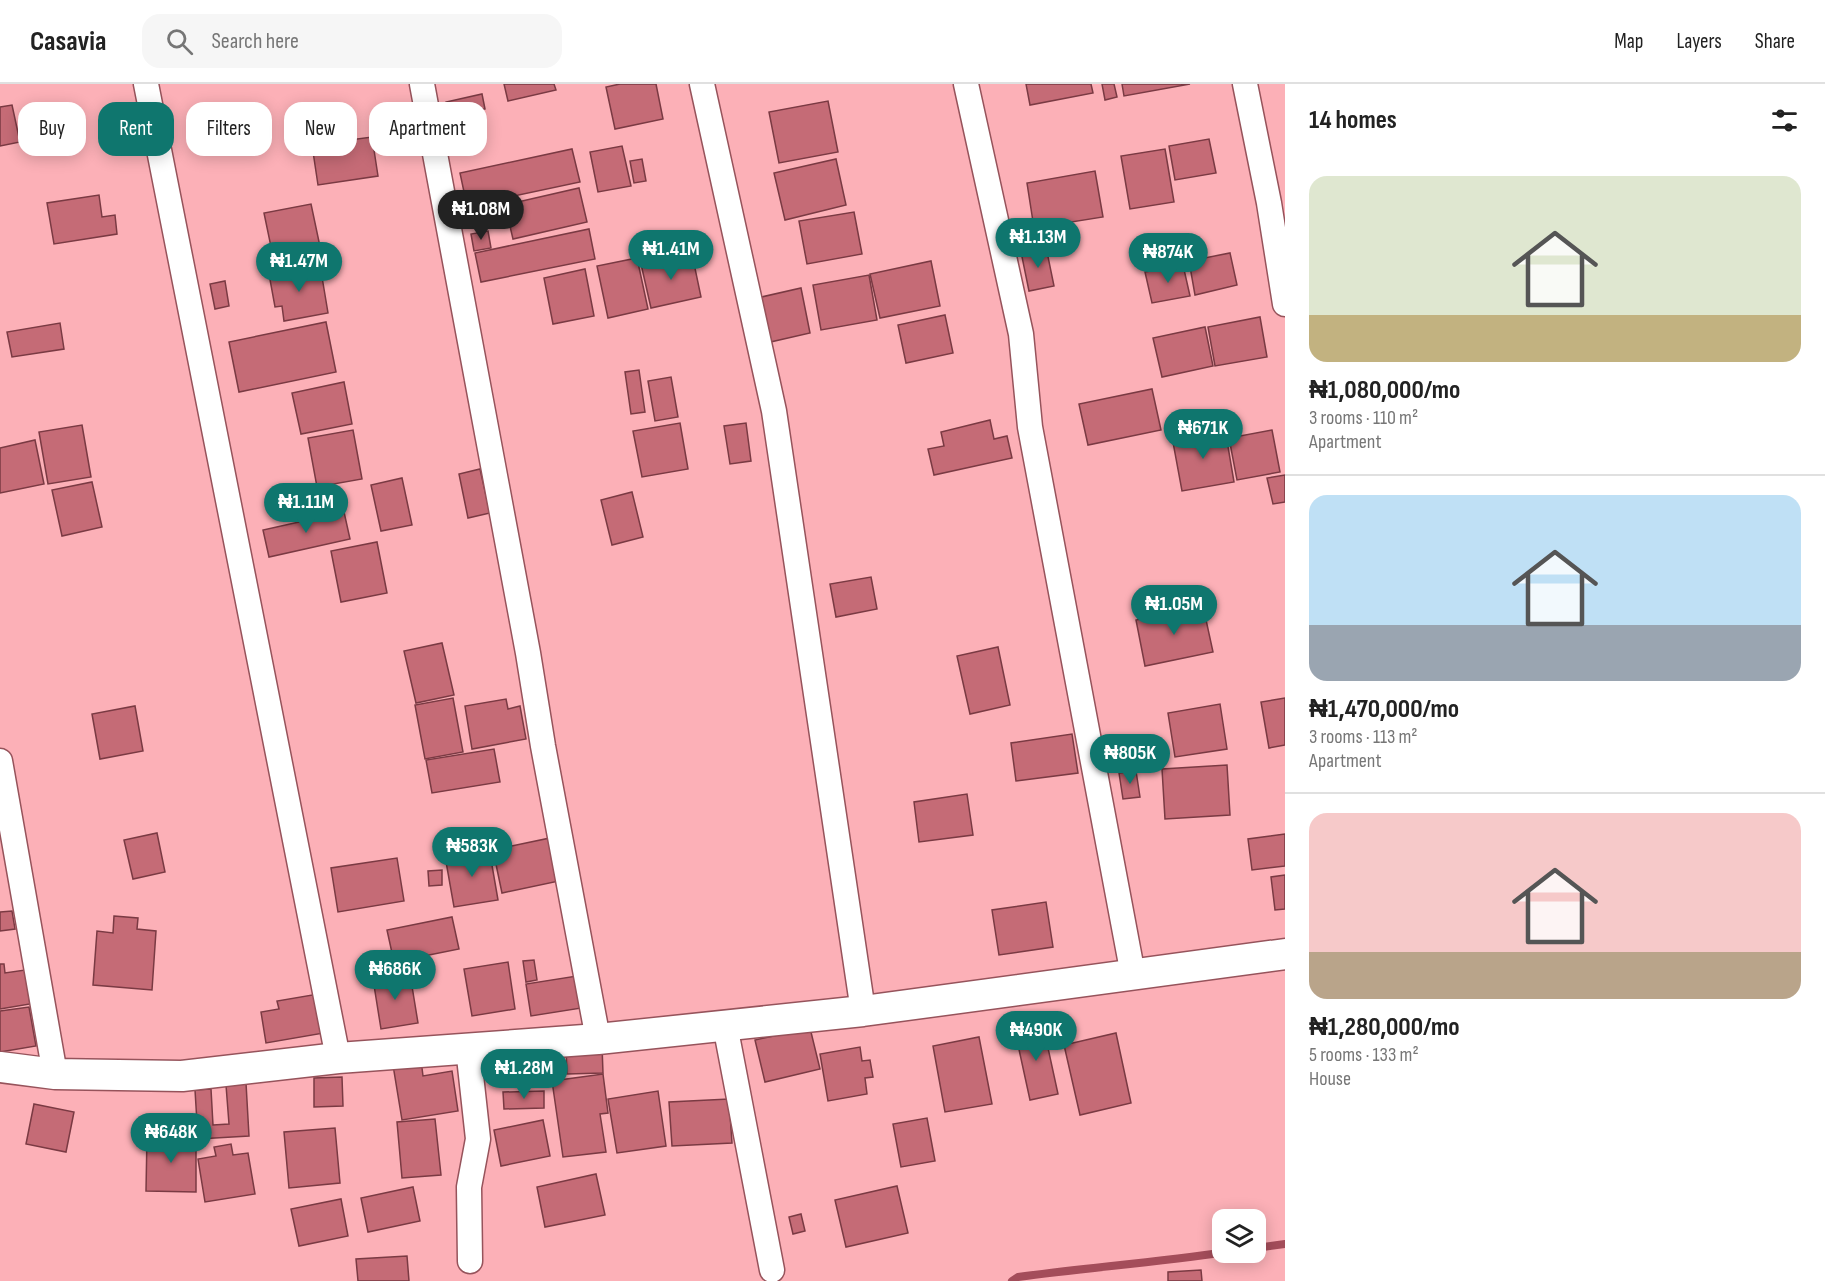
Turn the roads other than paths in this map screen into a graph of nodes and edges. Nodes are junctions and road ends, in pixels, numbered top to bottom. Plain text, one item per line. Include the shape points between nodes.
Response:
1 (146, 84) edge
2 (422, 84) edge
3 (702, 84) edge
4 (966, 84) edge
5 (1245, 84) edge
6 (1285, 304) edge
7 (0, 761) edge
8 (1285, 954) edge
9 (1133, 975) junction
10 (863, 1011) junction
11 (725, 1025) junction
12 (598, 1039) junction
13 (468, 1048) junction
14 (338, 1058) junction
15 (0, 1066) edge
16 (55, 1074) junction
17 (470, 1262) dead end
18 (772, 1270) dead end

1 - 14 street
2 - 12 street
3 - 10 street via 774,411
4 - 9 street via 1021,334 1030,427
5 - 6 street
7 - 16 street
8 - 9 street
9 - 10 street
10 - 11 street
11 - 12 street
11 - 18 street
12 - 13 street
13 - 14 street
13 - 17 street via 478,1139 469,1187
14 - 16 street via 182,1076
15 - 16 street

